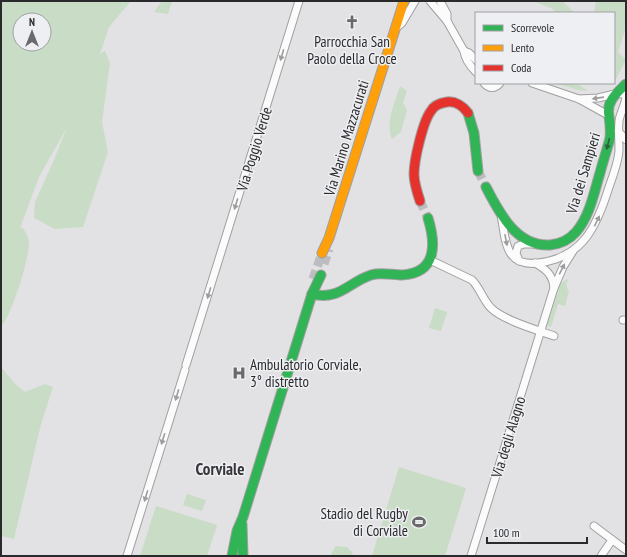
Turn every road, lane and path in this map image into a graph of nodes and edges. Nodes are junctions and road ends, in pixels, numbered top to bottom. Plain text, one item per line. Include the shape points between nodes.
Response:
1 (299, 1) edge
2 (415, 1) edge
3 (430, 1) edge
4 (440, 1) edge
5 (402, 4) edge
6 (447, 20) junction
7 (394, 30) junction
8 (464, 51) junction
9 (475, 59) edge
10 (475, 71) edge
11 (486, 84) edge
12 (499, 84) edge
13 (535, 84) edge
14 (626, 84) edge
15 (616, 94) junction
16 (580, 99) junction
17 (625, 105) edge
18 (608, 115) junction
19 (618, 131) junction
20 (626, 140) edge
21 (622, 150) edge
22 (478, 171) tunnel mouth
23 (486, 187) tunnel mouth
24 (420, 202) tunnel mouth
25 (500, 214) junction
26 (428, 218) tunnel mouth
27 (535, 244) junction
28 (325, 251) tunnel mouth
29 (573, 251) junction
30 (430, 260) junction
31 (520, 261) junction
32 (535, 263) junction
33 (317, 277) tunnel mouth
34 (554, 288) junction
35 (313, 291) junction
36 (540, 331) junction
37 (554, 336) dead end
38 (243, 517) junction
39 (594, 526) dead end
40 (612, 540) junction
41 (626, 550) edge
42 (127, 556) edge
43 (232, 556) edge
44 (243, 556) edge
45 (471, 556) edge
46 (600, 556) edge

1 -> 42 street, Via Poggio Verde
2 - 7 street via 402,23
3 - 6 street
4 - 6 street via 447,14
5 - 7 street, Via Marino Mazzacurati
6 - 8 street
7 - 28 street, Via Marino Mazzacurati
8 - 9 street
8 - 10 street via 464,56
11 - 12 street via 490,87
13 - 16 street
14 - 15 street, Via dei Sampieri
15 -> 16 street
15 - 17 street via 622,93 625,96
15 - 18 street, Via dei Sampieri via 609,104
16 - 18 street
17 - 19 street
18 -> 27 street, Via dei Sampieri via 611,127 609,140 583,223 564,241 548,245
19 - 20 street
19 - 21 street
29 -> 21 street via 597,222
22 - 24 street via 467,111 453,103 439,103 427,117 416,160 415,184
23 - 25 street
25 - 27 street via 524,239
25 -> 31 street via 509,252
26 - 30 street via 434,242
27 - 31 street via 518,246 516,253
29 - 32 street via 552,260
34 -> 29 street, Via degli Alagno
30 - 35 street via 419,271 411,274 371,275 338,293 325,296 318,296
30 - 36 street via 472,280 496,312
31 - 32 street
32 - 34 street via 550,274
33 - 35 street
34 - 36 street, Via degli Alagno
35 - 38 street
36 - 37 street
36 - 45 street, Via degli Alagno
38 - 43 street
38 - 44 street
39 - 40 street
40 - 41 street
40 - 46 street

